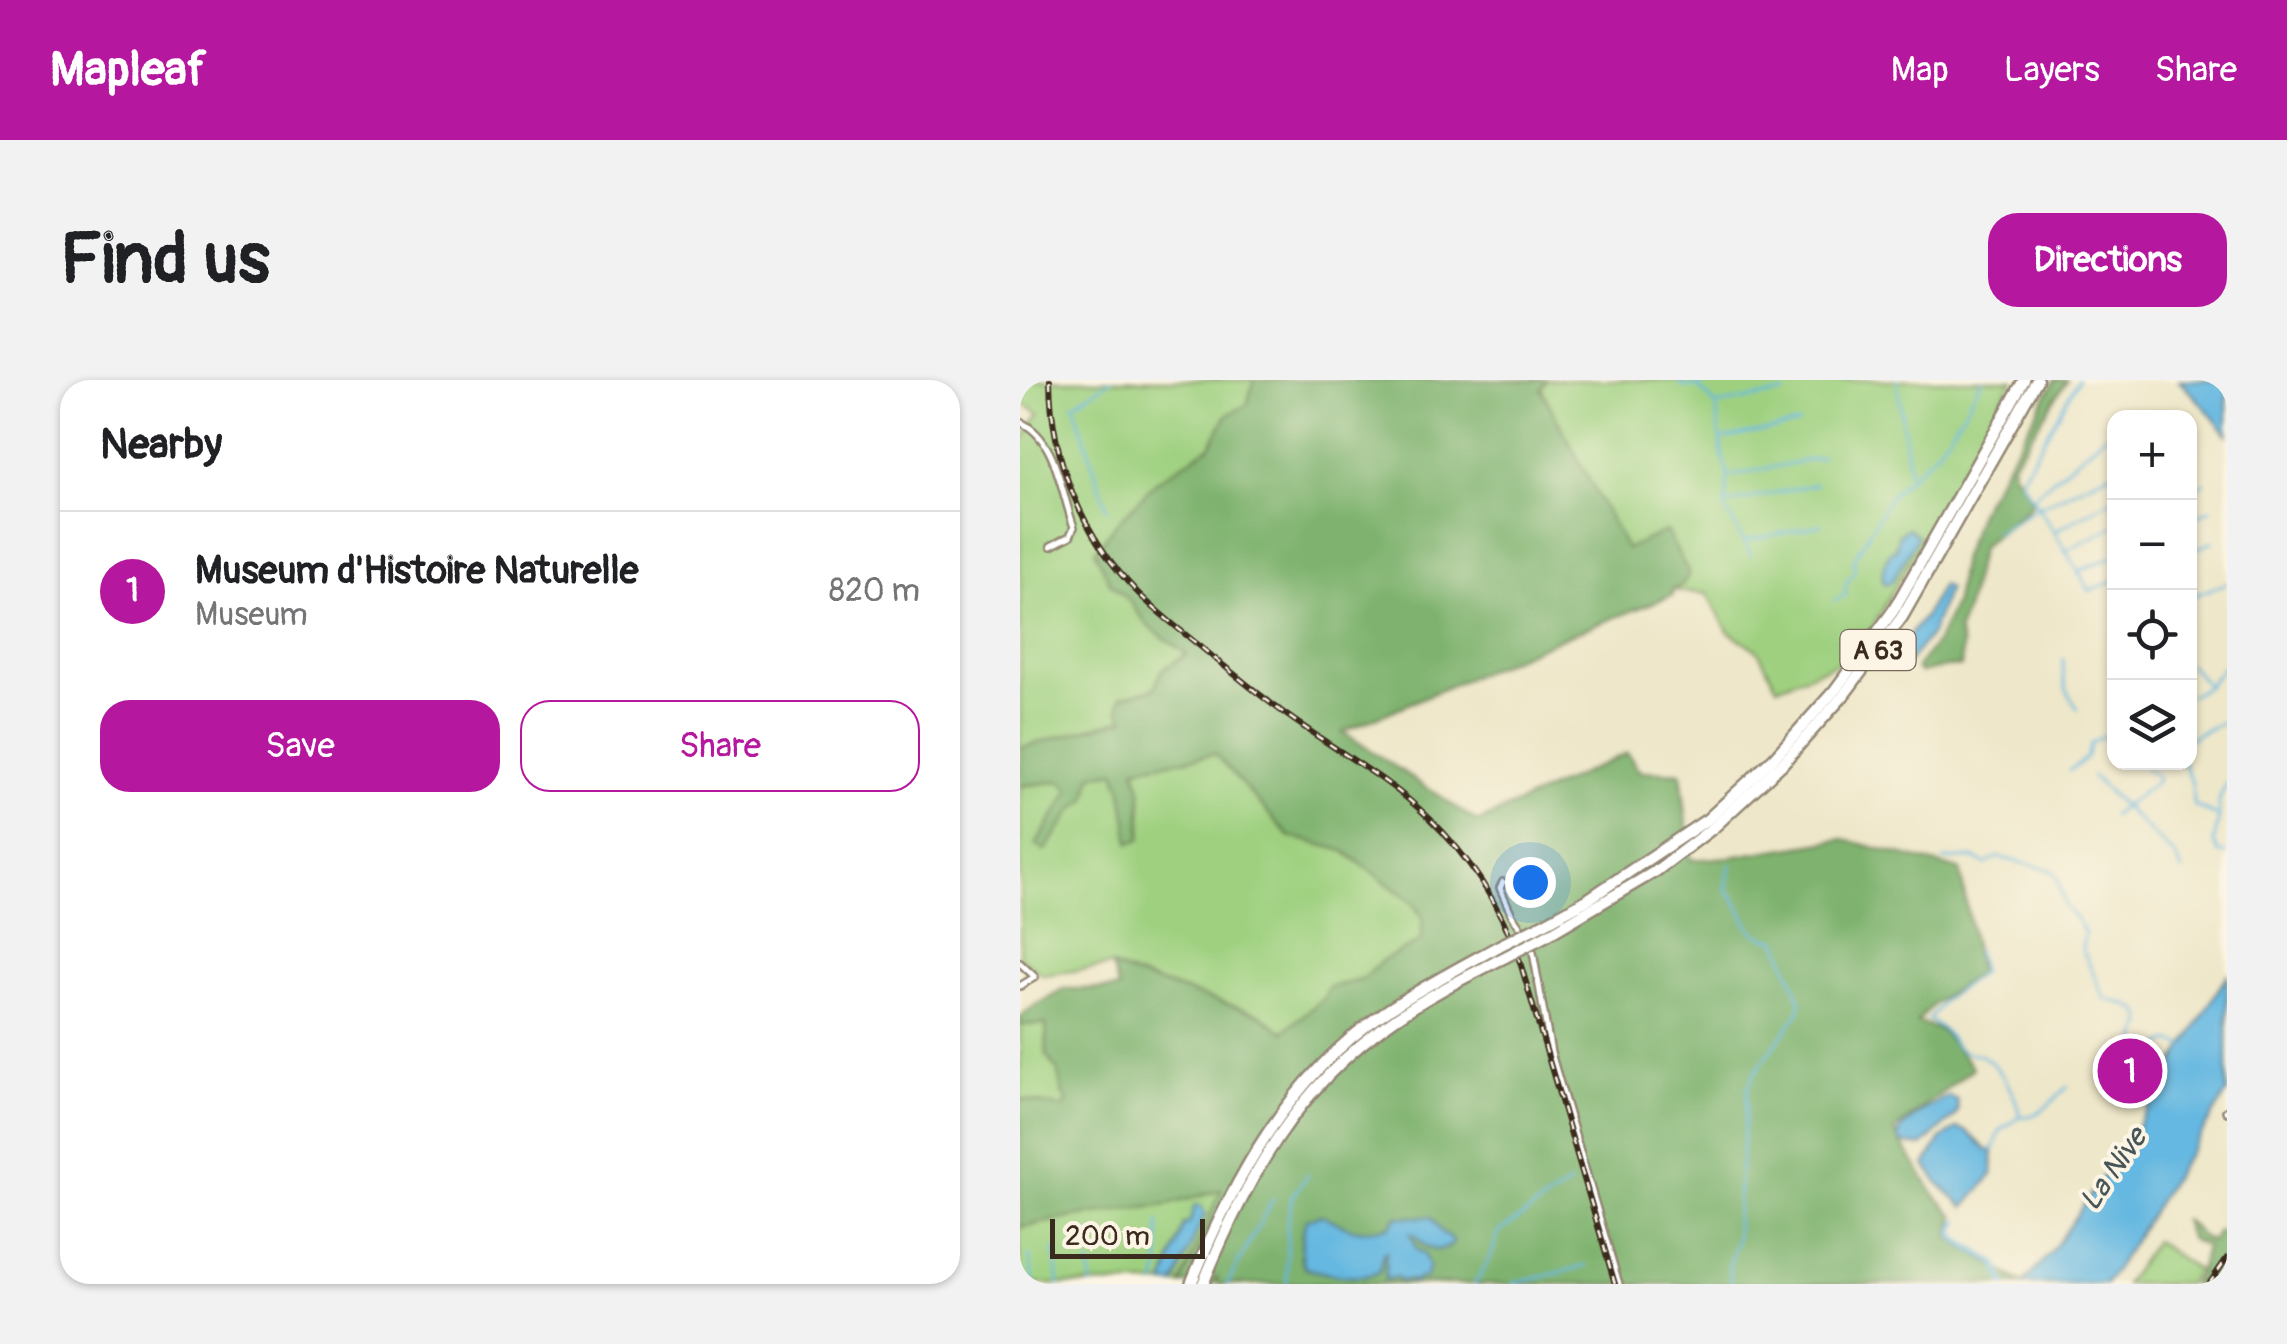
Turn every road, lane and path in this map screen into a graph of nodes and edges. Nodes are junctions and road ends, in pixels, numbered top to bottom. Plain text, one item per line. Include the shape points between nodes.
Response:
1 (2024, 380) edge
2 (2038, 380) edge
3 (1020, 422) edge
4 (1052, 546) dead end
5 (1652, 865) junction
6 (1503, 882) dead end
7 (1520, 926) dead end
8 (1502, 952) junction
9 (1532, 952) dead end
10 (1020, 963) edge
11 (1020, 986) edge
12 (1191, 1284) edge
13 (1203, 1284) edge
14 (1619, 1284) edge

1 - 5 highway, A 63 via 1893,612 1835,690 1774,758
2 - 5 highway, A 63 via 1902,617 1855,681 1782,764 1714,827
3 - 4 street via 1043,440 1074,527
5 - 8 highway, A 63, bridge
6 - 7 street
8 - 12 highway, A 63 via 1384,1012 1302,1087 1248,1161
8 - 13 highway, A 63 via 1391,1021 1310,1094 1253,1176
9 - 14 street via 1551,1053
10 - 11 street via 1035,977

